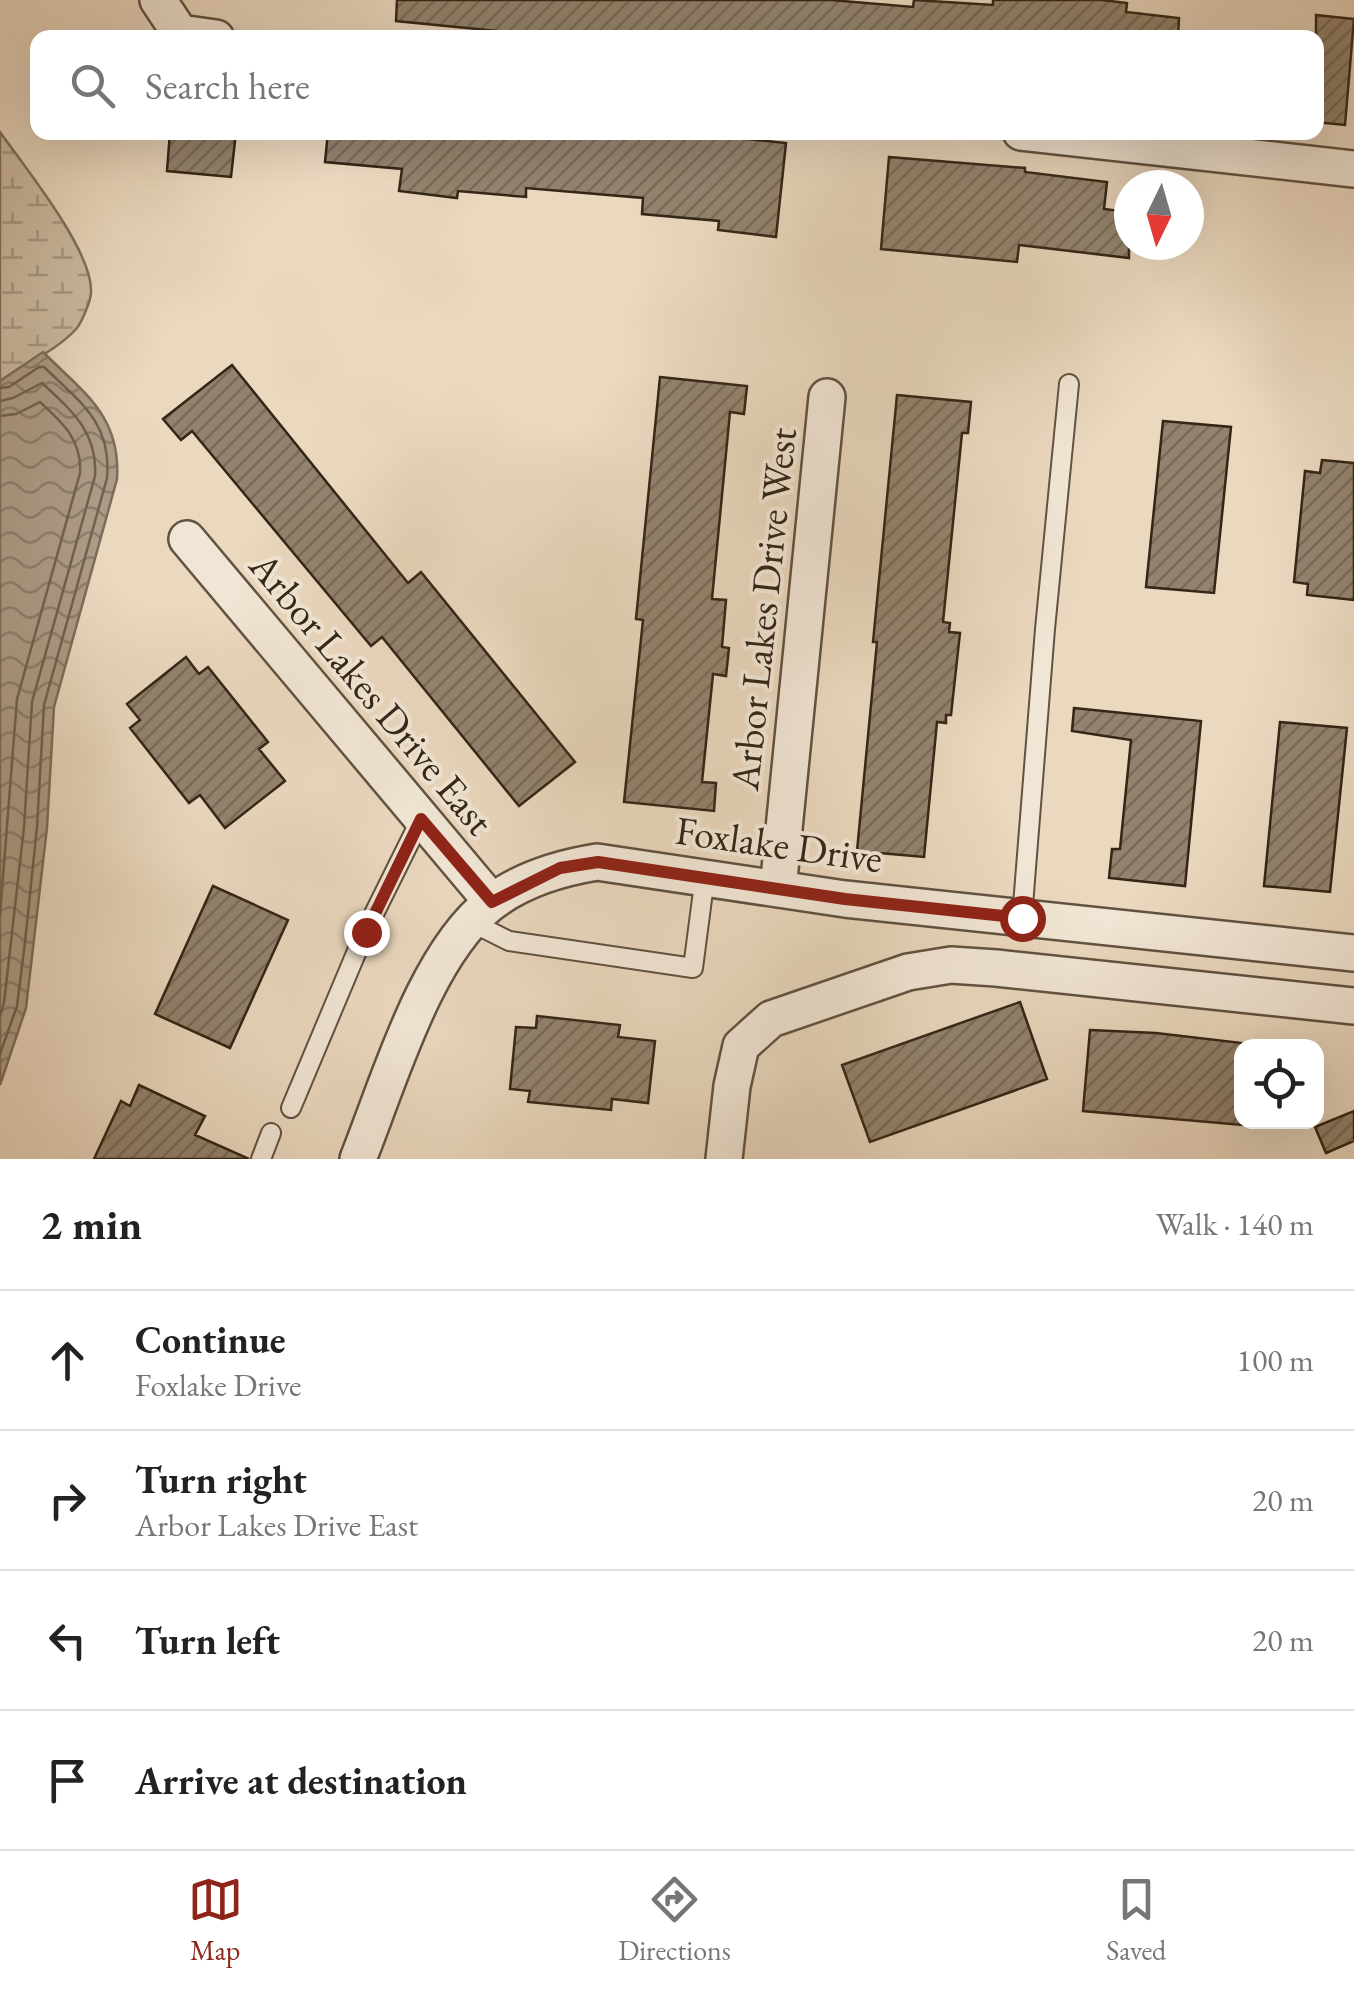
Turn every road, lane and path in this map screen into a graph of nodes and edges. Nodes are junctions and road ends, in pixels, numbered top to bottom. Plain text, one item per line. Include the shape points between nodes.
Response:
1 (158, 0) edge
2 (178, 30) edge
3 (1095, 140) edge
4 (1354, 168) edge
5 (1069, 384) dead end
6 (827, 397) dead end
7 (187, 539) dead end
8 (421, 819) junction
9 (705, 876) junction
10 (778, 888) junction
11 (481, 912) junction
12 (1022, 918) junction
13 (1354, 953) edge
14 (1354, 1006) edge
15 (291, 1108) dead end
16 (271, 1133) dead end
17 (261, 1159) edge
18 (358, 1159) edge
19 (724, 1159) edge

1 - 2 street
3 - 4 street
5 - 12 lane
6 - 10 street, Arbor Lakes Drive West
7 - 8 street, Arbor Lakes Drive East
8 - 11 street, Arbor Lakes Drive East
8 - 15 lane
9 - 10 street, Foxlake Drive
9 - 11 street, Foxlake Drive via 598,862 560,868
9 - 11 lane via 692,968 509,942
10 - 12 street, Foxlake Drive
11 - 18 street, Foxlake Drive via 456,936 432,979
12 - 13 street, Foxlake Drive
14 - 19 street via 996,968 951,965 908,972 772,1019 741,1046
16 - 17 lane

